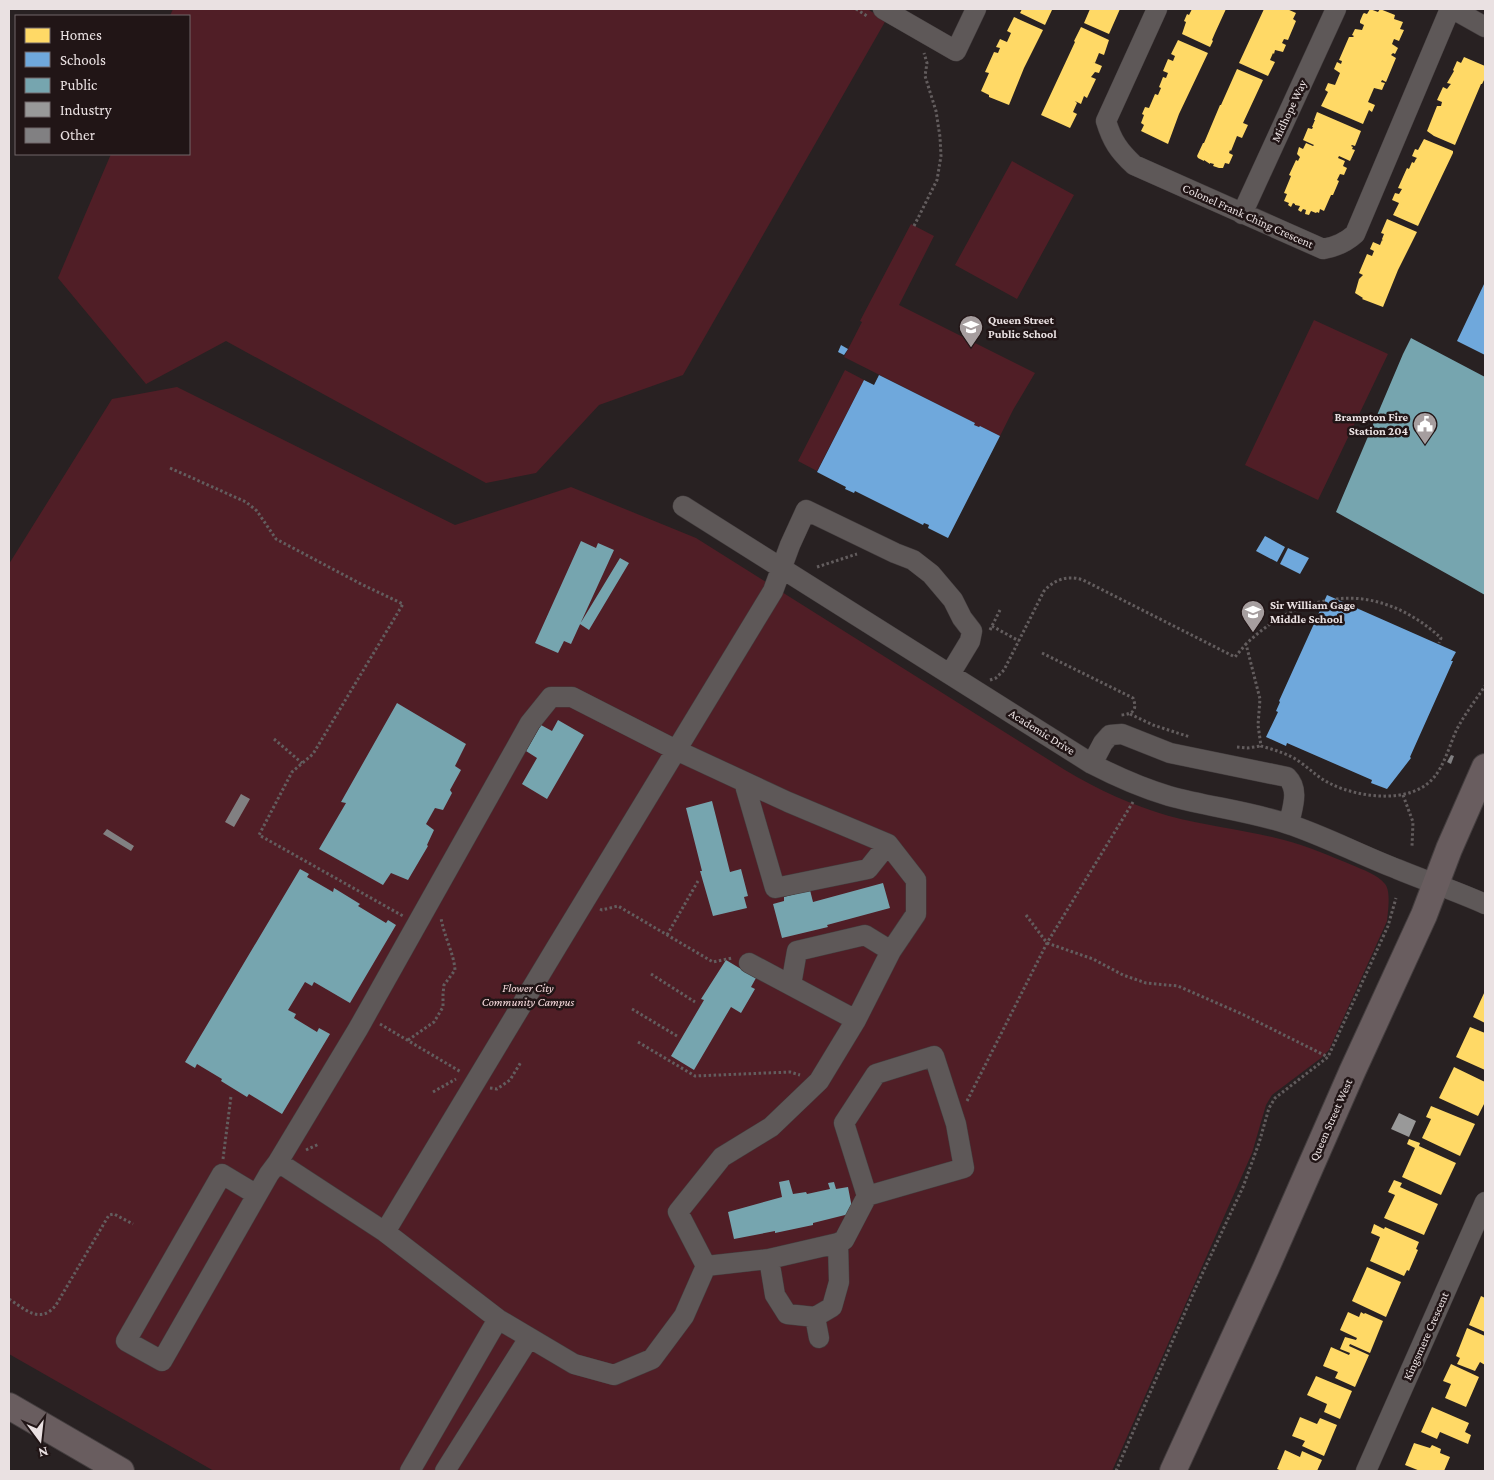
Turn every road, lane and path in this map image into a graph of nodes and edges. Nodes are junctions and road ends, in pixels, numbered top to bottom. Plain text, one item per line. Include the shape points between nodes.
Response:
1 (856, 9) edge
2 (976, 9) edge
3 (1157, 9) edge
4 (1336, 9) edge
5 (1451, 9) edge
6 (876, 13) edge
7 (1485, 27) edge
8 (917, 48) dead end
9 (1242, 214) junction
10 (914, 226) dead end
11 (170, 468) dead end
12 (684, 506) dead end
13 (858, 550) dead end
14 (782, 568) junction
15 (817, 568) dead end
16 (1336, 599) dead end
17 (1325, 601) dead end
18 (1000, 610) dead end
19 (1019, 641) junction
20 (1439, 643) dead end
21 (1246, 644) junction
22 (1042, 652) dead end
23 (950, 674) junction
24 (990, 681) dead end
25 (1485, 686) edge
26 (1130, 714) junction
27 (1117, 716) dead end
28 (1195, 738) dead end
29 (274, 739) dead end
30 (1262, 746) junction
31 (1236, 747) dead end
32 (676, 750) junction
33 (302, 764) junction
34 (1092, 764) junction
35 (1485, 767) edge
36 (744, 782) junction
37 (1403, 795) junction
38 (1133, 802) dead end
39 (1289, 824) junction
40 (888, 844) junction
41 (1412, 846) dead end
42 (698, 882) dead end
43 (1436, 884) junction
44 (1396, 898) dead end
45 (583, 904) junction
46 (1485, 904) edge
47 (440, 913) dead end
48 (1026, 915) dead end
49 (407, 918) dead end
50 (667, 935) junction
51 (1047, 943) junction
52 (891, 951) junction
53 (749, 963) joint
54 (651, 974) dead end
55 (791, 985) junction
56 (695, 1002) dead end
57 (632, 1009) dead end
58 (856, 1020) junction
59 (378, 1022) dead end
60 (677, 1036) dead end
61 (408, 1040) junction
62 (638, 1042) dead end
63 (1328, 1057) junction
64 (522, 1062) dead end
65 (476, 1080) junction
66 (819, 1081) junction
67 (433, 1092) dead end
68 (230, 1096) dead end
69 (956, 1124) junction
70 (278, 1162) junction
71 (222, 1174) junction
72 (257, 1195) junction
73 (867, 1196) junction
74 (1485, 1202) edge
75 (133, 1224) dead end
76 (385, 1232) junction
77 (838, 1242) junction
78 (769, 1259) junction
79 (706, 1266) junction
80 (9, 1299) edge
81 (815, 1317) junction
82 (498, 1319) junction
83 (529, 1338) junction
84 (818, 1338) dead end
85 (9, 1406) edge
86 (121, 1471) edge
87 (410, 1471) edge
88 (445, 1471) edge
89 (1116, 1471) edge
90 (1173, 1471) edge
91 (1366, 1471) edge

1 - 6 path
2 - 6 street via 956,50
3 - 9 street, Colonel Frank Ching Crescent via 1106,121 1112,138 1134,165
4 - 9 street, Midhope Way
5 - 7 street
5 - 9 street, Colonel Frank Ching Crescent via 1355,234 1346,242 1323,249
8 - 10 path via 925,53 925,76 936,111 941,156 937,180
11 - 33 path via 246,502 257,511 276,539 402,604 313,754
12 - 14 street, Academic Drive
13 - 15 path via 856,555
14 - 23 street, Academic Drive
14 - 23 street via 806,510 913,560 931,574 953,600 972,631 970,641
14 - 32 street via 773,591
16 - 20 path via 1360,599 1393,606 1434,632 1441,638
17 - 21 path via 1309,604 1279,618
18 - 19 path via 992,626
19 - 21 path via 1044,591 1060,579 1075,578 1236,657
19 - 24 path via 1004,670
21 - 30 path via 1260,699 1258,725
22 - 26 path via 1133,698 1134,711
23 - 34 street, Academic Drive
25 - 37 path via 1457,730 1435,776 1420,789
26 - 27 path
26 - 28 path
29 - 33 path
30 - 31 path
30 - 37 path via 1299,761 1318,777 1349,791 1374,796
32 - 36 street
32 - 45 street
32 - 70 street via 572,697 552,698 530,723 358,1029
33 - 49 path via 292,772 259,835
34 - 39 street, Academic Drive via 1169,796
34 - 39 street via 1110,735 1122,734 1170,753 1287,777 1294,790
35 - 43 main road, Queen Street West
36 - 40 street
36 - 40 street via 774,888 868,869
37 - 41 path via 1413,822
38 - 51 path
39 - 43 street, Academic Drive
40 - 52 street via 916,880 916,914
42 - 50 path
43 - 46 street, Academic Drive
43 - 90 main road, Queen Street West
44 - 63 path via 1388,926
45 - 50 path via 602,910 618,906
45 - 65 street
47 - 61 path via 455,970 444,986 443,1007 434,1022
48 - 51 path
50 - 53 path via 713,962 733,958
51 - 63 path via 1146,983 1178,986
51 - 69 path
52 - 55 street via 865,935 798,951
52 - 58 street
53 - 55 street
54 - 56 path
55 - 58 street
57 - 60 path
58 - 66 street
59 - 61 path
61 - 67 path via 466,1074
62 - 66 path via 695,1076 790,1072
63 - 89 path via 1275,1098 1268,1108 1243,1186
64 - 65 path via 510,1080 497,1089 486,1088
65 - 76 street
66 - 79 street via 771,1127 722,1157 678,1212
68 - 71 path
69 - 73 street via 964,1168
69 - 73 street via 934,1056 876,1074 844,1123
70 - 72 street
70 - 76 street
71 - 72 street
71 - 72 street via 126,1341 162,1361
73 - 77 street via 844,1240
74 - 91 street, Kingsmere Crescent
75 - 80 path via 114,1214 109,1215 56,1305 48,1312 34,1315
76 - 82 street
77 - 78 street
77 - 81 street via 839,1282 832,1307
78 - 79 street
78 - 81 street via 775,1295 787,1314
79 - 83 street via 684,1316 652,1359 614,1375 574,1364
81 - 84 street
82 - 83 street
82 - 87 street
83 - 88 street
85 - 86 main road

